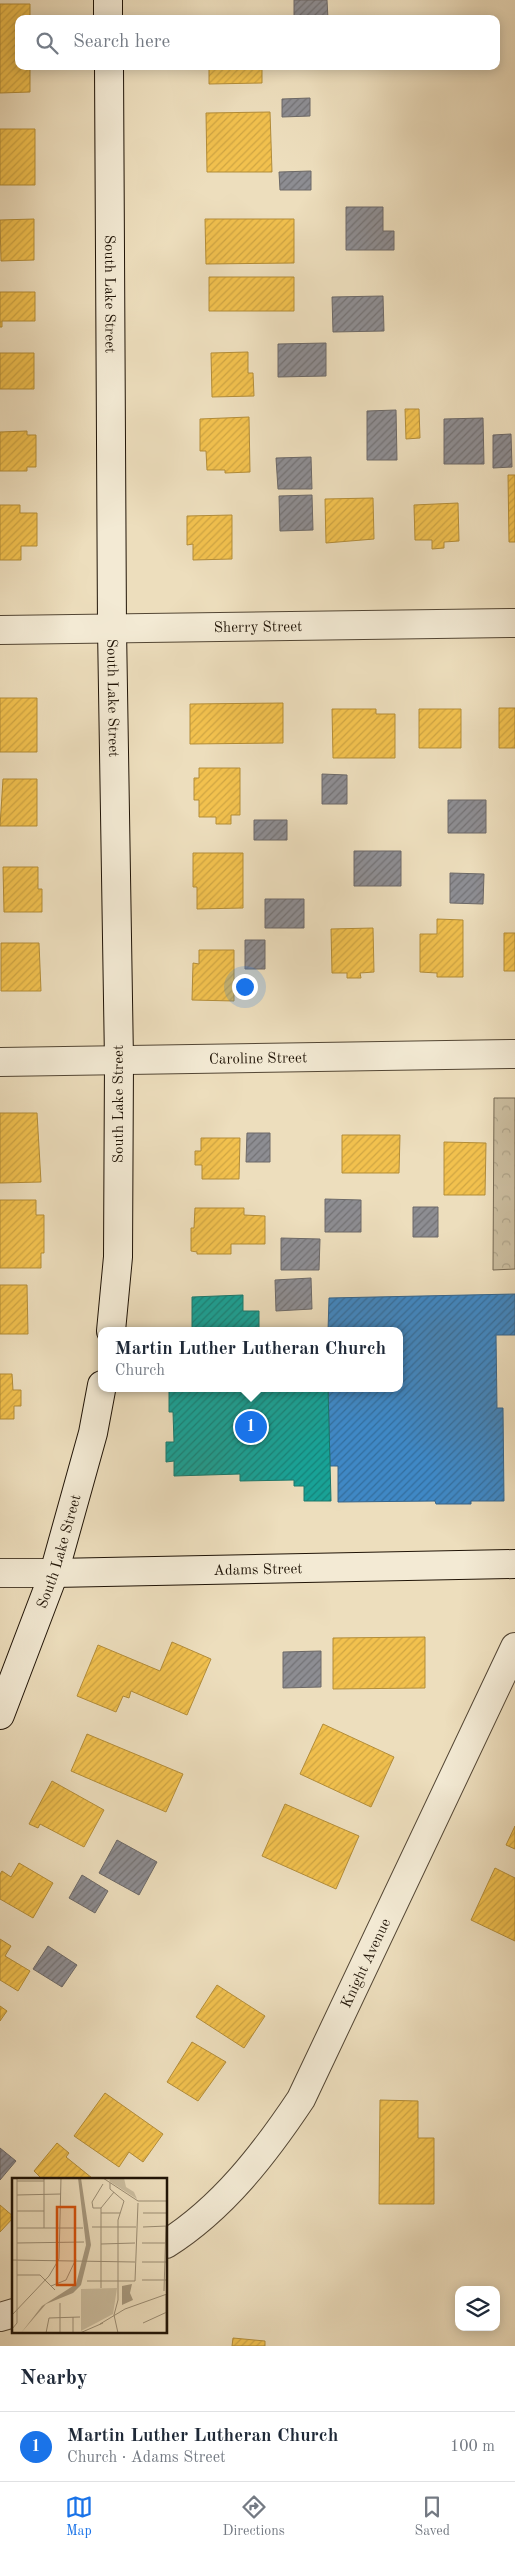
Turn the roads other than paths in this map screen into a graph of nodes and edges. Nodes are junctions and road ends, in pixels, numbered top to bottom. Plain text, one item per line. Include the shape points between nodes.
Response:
1 (108, 0) edge
2 (108, 15) edge
3 (109, 70) edge
4 (515, 623) edge
5 (112, 628) junction
6 (0, 630) edge
7 (515, 1054) edge
8 (118, 1060) junction
9 (0, 1062) edge
10 (111, 1327) edge
11 (100, 1392) edge
12 (515, 1564) edge
13 (54, 1573) junction
14 (0, 1574) edge
15 (515, 1647) edge
16 (0, 1715) edge
17 (168, 2242) edge

1 - 2 street
3 - 5 street, South Lake Street
4 - 5 street, Sherry Street
5 - 6 street, Sherry Street
5 - 8 street, South Lake Street
7 - 8 street, Caroline Street
8 - 9 street, Caroline Street
8 - 10 street, South Lake Street via 118,1257
11 - 13 street, South Lake Street
12 - 13 street, Adams Street
13 - 14 street, Adams Street
13 - 16 street, South Lake Street
15 - 17 street, Knight Avenue via 301,2099 275,2139 244,2176 210,2210

